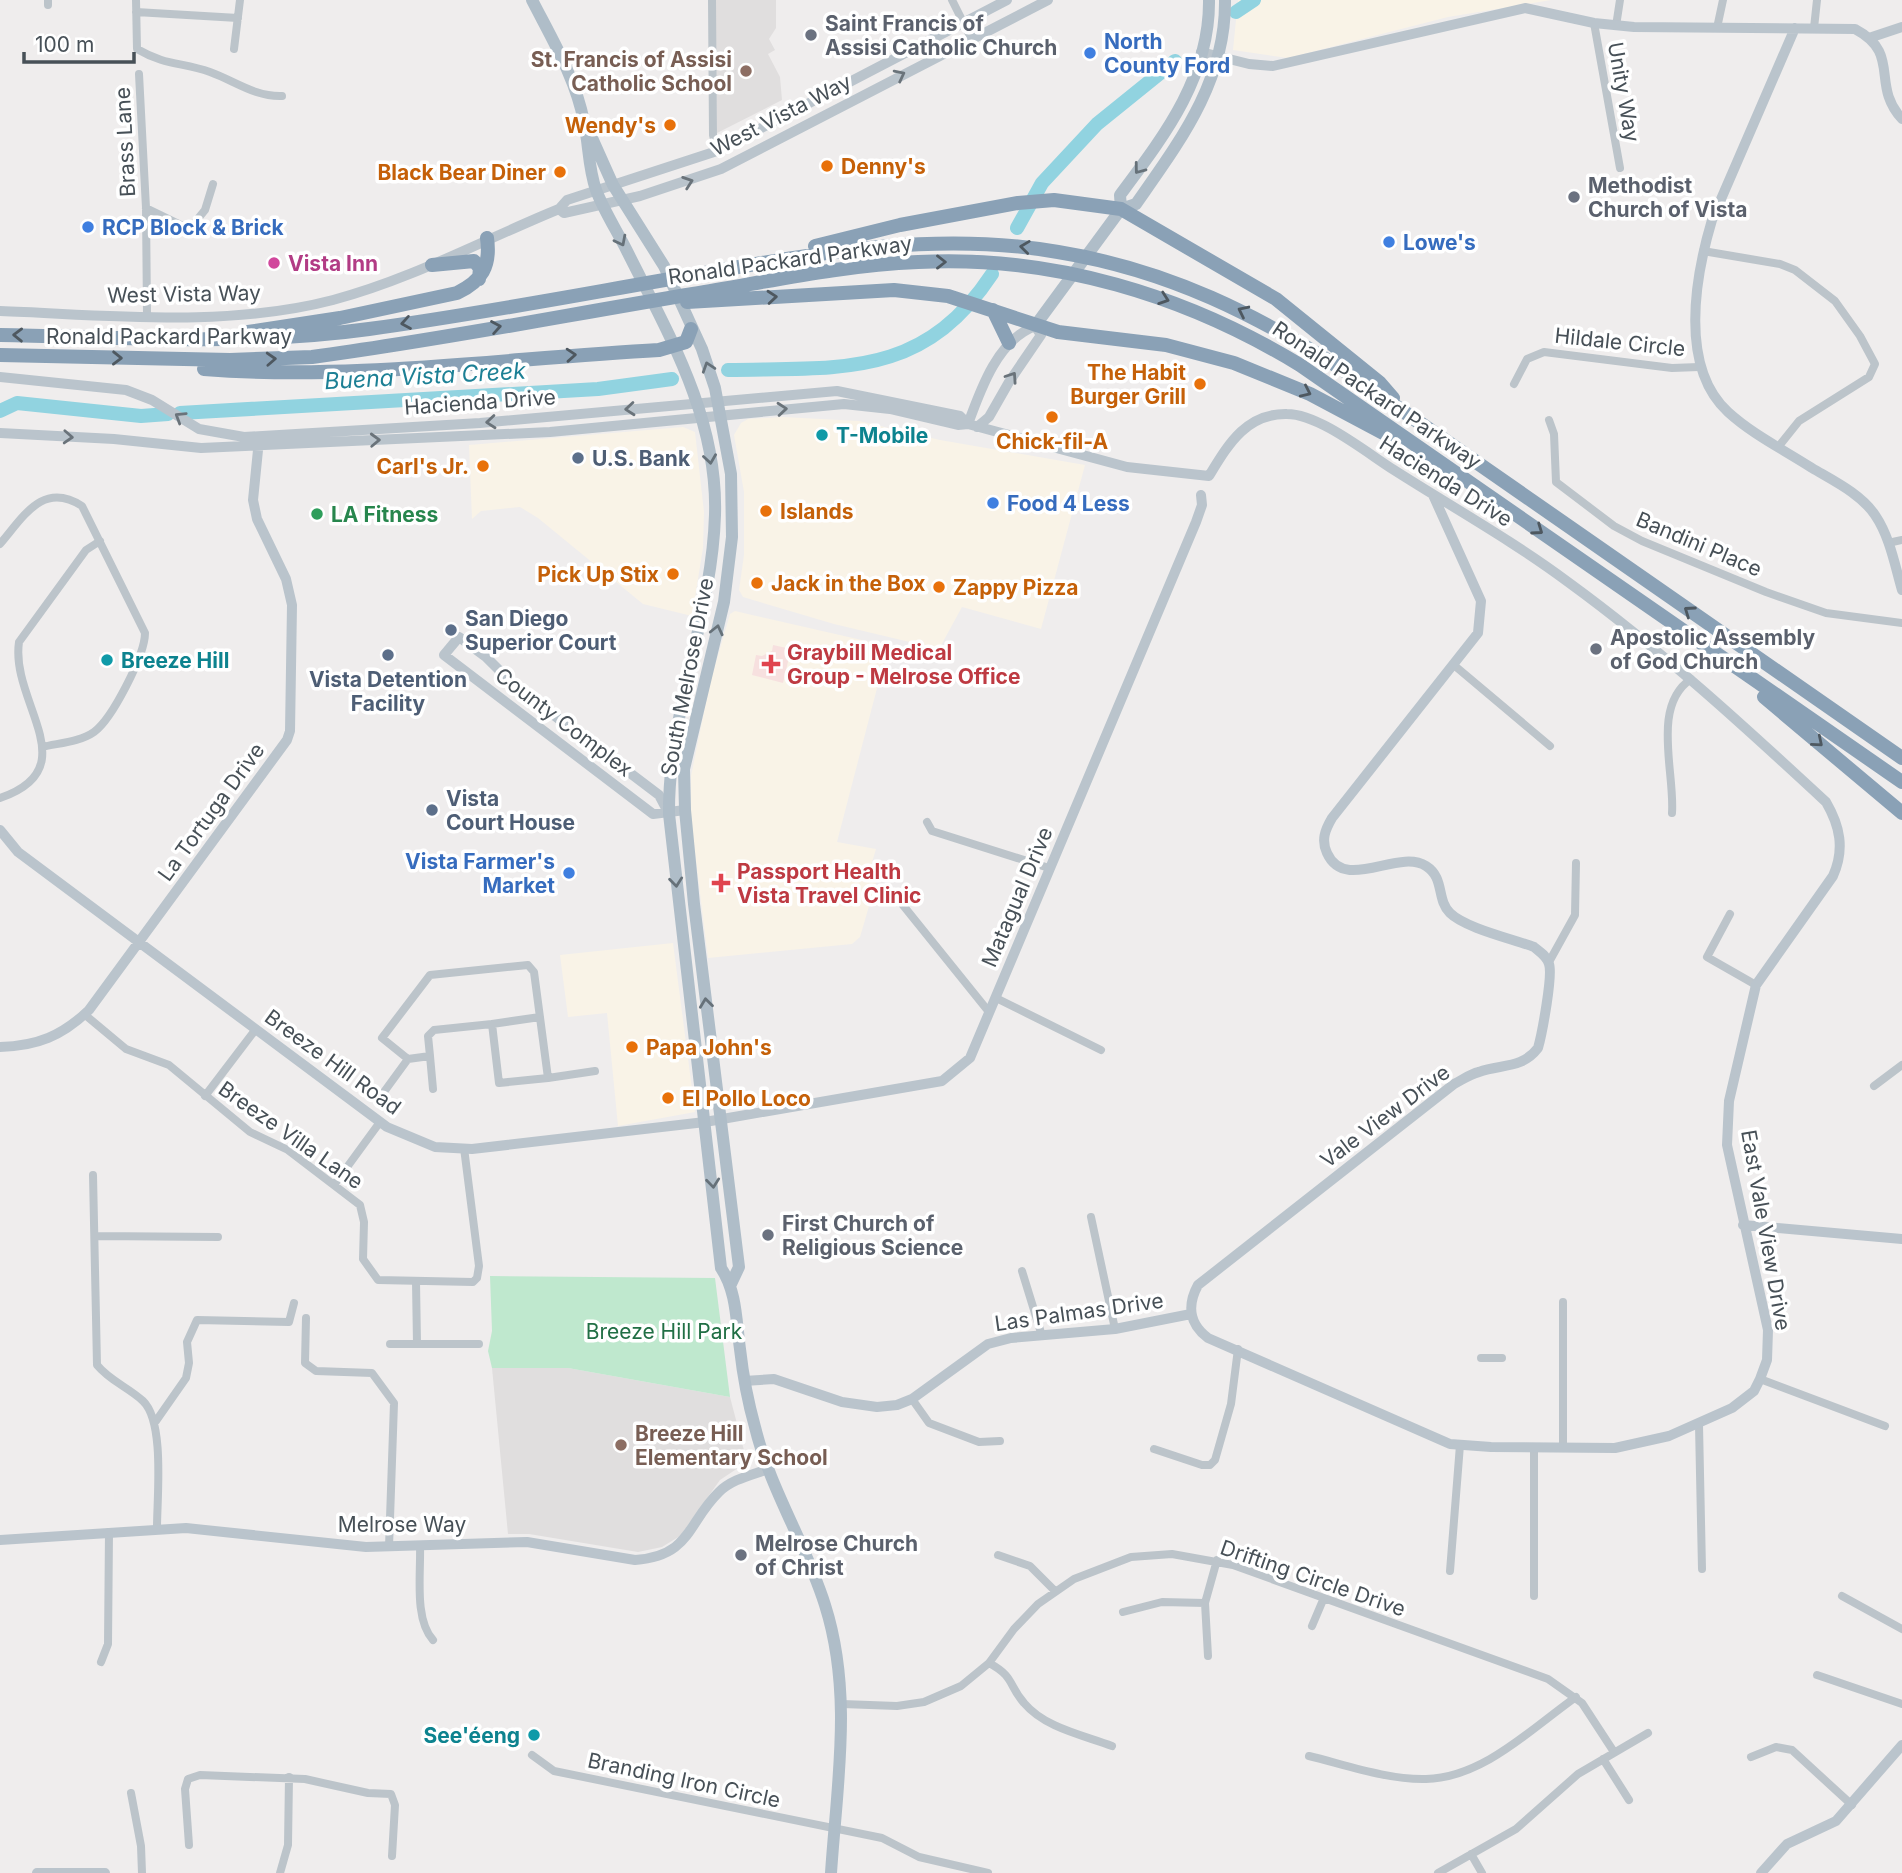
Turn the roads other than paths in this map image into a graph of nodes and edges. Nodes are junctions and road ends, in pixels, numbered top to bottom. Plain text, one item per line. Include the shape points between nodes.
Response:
1 (136, 0) edge
2 (240, 0) edge
3 (532, 0) edge
4 (712, 0) edge
5 (951, 0) edge
6 (1007, 0) edge
7 (1048, 0) edge
8 (1209, 0) edge
9 (1225, 0) edge
10 (1620, 0) edge
11 (1723, 0) edge
12 (1817, 0) edge
13 (136, 12) junction
14 (238, 18) junction
15 (963, 22) junction
16 (1594, 23) junction
17 (1616, 26) junction
18 (1717, 27) junction
19 (1902, 27) edge
20 (1795, 28) junction
21 (1814, 28) junction
22 (1872, 37) junction
23 (971, 38) junction
24 (234, 49) dead end
25 (1201, 52) junction
26 (1217, 56) junction
27 (139, 74) dead end
28 (282, 96) dead end
29 (1902, 118) edge
30 (584, 122) junction
31 (717, 151) junction
32 (1620, 168) dead end
33 (213, 184) dead end
34 (612, 185) junction
35 (596, 190) junction
36 (623, 201) junction
37 (603, 204) junction
38 (146, 208) junction
39 (559, 209) junction
40 (1121, 209) junction
41 (487, 238) junction
42 (1703, 251) junction
43 (432, 265) junction
44 (736, 267) junction
45 (479, 279) junction
46 (704, 297) junction
47 (0, 311) edge
48 (147, 316) junction
49 (1006, 319) junction
50 (1035, 326) junction
51 (691, 329) junction
52 (0, 335) edge
53 (184, 340) junction
54 (1009, 343) junction
55 (676, 347) junction
56 (0, 355) edge
57 (154, 359) junction
58 (1699, 367) junction
59 (0, 377) edge
60 (1514, 384) dead end
61 (718, 401) junction
62 (698, 403) junction
63 (1404, 412) junction
64 (720, 415) junction
65 (702, 419) junction
66 (1549, 420) dead end
67 (972, 426) junction
68 (0, 433) edge
69 (259, 440) junction
70 (1779, 446) junction
71 (1462, 477) junction
72 (1201, 495) dead end
73 (1433, 495) junction
74 (1902, 540) edge
75 (100, 541) junction
76 (1888, 543) junction
77 (0, 544) edge
78 (1902, 590) edge
79 (1902, 623) edge
80 (1710, 650) junction
81 (1455, 666) junction
82 (1691, 679) junction
83 (1847, 719) junction
84 (1550, 746) dead end
85 (42, 747) junction
86 (1902, 752) edge
87 (1902, 758) edge
88 (1902, 782) edge
89 (0, 798) edge
90 (685, 810) junction
91 (1672, 813) dead end
92 (1902, 813) edge
93 (669, 814) junction
94 (927, 822) dead end
95 (1839, 828) joint
96 (0, 830) edge
97 (1576, 863) dead end
98 (1049, 868) junction
99 (902, 904) dead end
100 (1730, 914) dead end
101 (139, 942) junction
102 (1549, 962) junction
103 (1756, 985) junction
104 (996, 998) junction
105 (989, 1012) junction
106 (84, 1014) junction
107 (540, 1017) junction
108 (492, 1024) junction
109 (256, 1030) junction
110 (0, 1046) edge
111 (1101, 1050) dead end
112 (430, 1056) junction
113 (408, 1059) junction
114 (1902, 1065) edge
115 (595, 1071) dead end
116 (548, 1078) junction
117 (1874, 1086) dead end
118 (433, 1089) dead end
119 (205, 1096) junction
120 (381, 1096) dead end
121 (720, 1119) junction
122 (380, 1122) junction
123 (705, 1122) junction
124 (464, 1149) junction
125 (93, 1175) dead end
126 (334, 1185) junction
127 (1091, 1217) dead end
128 (1743, 1225) junction
129 (95, 1236) junction
130 (218, 1237) dead end
131 (1902, 1239) edge
132 (1021, 1271) dead end
133 (416, 1282) junction
134 (731, 1284) junction
135 (1563, 1302) dead end
136 (295, 1303) dead end
137 (1191, 1314) junction
138 (306, 1318) dead end
139 (1115, 1329) junction
140 (1042, 1336) junction
141 (390, 1344) dead end
142 (417, 1344) junction
143 (479, 1344) dead end
144 (1238, 1349) junction
145 (1481, 1358) dead end
146 (1503, 1358) dead end
147 (1760, 1379) junction
148 (744, 1381) junction
149 (912, 1399) junction
150 (156, 1421) junction
151 (1699, 1425) junction
152 (1885, 1426) dead end
153 (1000, 1441) dead end
154 (1460, 1445) junction
155 (1154, 1448) dead end
156 (1534, 1448) junction
157 (1563, 1448) junction
158 (768, 1469) junction
159 (157, 1528) junction
160 (109, 1532) junction
161 (0, 1540) edge
162 (420, 1546) junction
163 (389, 1547) junction
164 (998, 1555) dead end
165 (1217, 1560) junction
166 (1702, 1569) dead end
167 (1450, 1571) dead end
168 (1055, 1591) junction
169 (1534, 1596) dead end
170 (1842, 1596) dead end
171 (1323, 1600) junction
172 (1205, 1603) junction
173 (1123, 1612) dead end
174 (1312, 1626) dead end
175 (1902, 1629) edge
176 (433, 1640) dead end
177 (1208, 1656) dead end
178 (101, 1662) dead end
179 (989, 1662) junction
180 (1817, 1675) dead end
181 (1576, 1697) junction
182 (842, 1704) junction
183 (1902, 1704) edge
184 (1648, 1733) dead end
185 (1902, 1745) edge
186 (1112, 1746) dead end
187 (1614, 1752) junction
188 (532, 1755) dead end
189 (1309, 1756) dead end
190 (1751, 1757) dead end
191 (1603, 1759) junction
192 (289, 1777) junction
193 (131, 1793) dead end
194 (1629, 1800) dead end
195 (1852, 1805) junction
196 (834, 1829) junction
197 (189, 1845) dead end
198 (1471, 1854) junction
199 (392, 1856) dead end
200 (37, 1873) edge
201 (105, 1873) edge
202 (142, 1873) edge
203 (280, 1873) edge
204 (831, 1873) edge
205 (988, 1873) edge
206 (1438, 1873) edge
207 (1482, 1873) edge
208 (1761, 1873) edge

1 - 13 street
2 - 14 street
3 - 30 main road via 561,56
4 - 31 street
5 - 15 street
6 - 15 street, West Vista Way
7 - 23 street, West Vista Way
8 - 25 main road
9 - 26 main road
10 - 17 street
11 - 18 street
12 - 21 street
13 - 14 street
13 - 28 street via 137,48 253,92
14 - 24 street
15 - 23 street
15 - 31 street, West Vista Way
16 - 17 street
16 - 26 street via 1525,8 1273,65
16 - 32 street, Unity Way
17 - 18 street
18 - 20 street
19 - 22 street
20 - 21 street
20 - 42 street via 1712,220
21 - 22 street via 1855,29
22 - 29 street via 1885,57 1888,99
36 -> 23 street, West Vista Way via 720,169
25 - 26 street
25 -> 40 main road via 1175,121 1120,195
26 - 40 main road via 1206,95 1179,144 1136,204
27 - 38 street, Brass Lane
30 - 34 main road, South Melrose Drive
30 - 35 main road, South Melrose Drive
31 - 34 street, West Vista Way
33 - 38 street, Brass Lane via 205,210 192,226
34 - 35 street, West Vista Way
34 - 36 main road, South Melrose Drive
35 - 37 main road, South Melrose Drive
35 - 39 street, West Vista Way via 567,200
36 - 37 street, West Vista Way
36 - 51 main road, South Melrose Drive via 664,266
37 - 39 street, West Vista Way via 564,213
37 -> 55 main road, South Melrose Drive
38 - 48 street, Brass Lane
39 - 41 street, West Vista Way
40 - 44 highway via 1035,201 900,225
40 - 50 main road
40 - 63 highway via 1276,299 1380,383
41 - 43 street, West Vista Way
41 - 45 highway via 488,261
42 - 58 street via 1695,332
42 - 70 street via 1795,270 1835,301 1875,364 1869,377 1799,421
43 - 45 highway via 474,261 480,268
43 - 48 street, West Vista Way via 377,287 275,311 237,316
44 -> 53 highway, Ronald Packard Parkway via 319,336
63 -> 44 highway, Ronald Packard Parkway via 1284,332 1242,310 1105,261 1025,247 929,242
45 - 53 highway via 440,298 293,327
46 -> 49 highway via 927,292 992,309
57 -> 46 highway, Ronald Packard Parkway via 312,356 650,301
46 -> 71 highway, Ronald Packard Parkway via 855,267 919,262 1015,265 1090,278 1185,307 1244,333 1300,365
47 - 48 street, West Vista Way
49 - 50 highway
49 - 54 highway
50 - 54 street via 1017,333
67 -> 50 street via 989,417 1041,335
50 -> 71 highway via 1166,345 1234,363 1310,394
51 - 55 highway via 686,342
61 -> 51 main road, South Melrose Drive
53 -> 52 highway, Ronald Packard Parkway
54 - 67 street via 981,390
57 -> 55 highway via 199,368 311,373
55 - 62 main road, South Melrose Drive
56 -> 57 highway, Ronald Packard Parkway
58 - 60 street, Hildale Circle via 1672,368 1544,352 1527,359
58 - 70 street via 1726,411
69 -> 59 street, Hacienda Drive via 199,429 126,390
61 - 62 street, Hacienda Drive
61 - 64 main road, South Melrose Drive
61 - 67 street, Hacienda Drive via 837,391 960,416
62 - 65 main road, South Melrose Drive
62 -> 69 street, Hacienda Drive
83 -> 63 highway, Ronald Packard Parkway
64 - 65 street, Hacienda Drive
64 -> 67 street, Hacienda Drive via 853,404
90 -> 64 main road, South Melrose Drive via 684,769 724,602 732,537 731,474
69 -> 65 street, Hacienda Drive via 481,436
65 -> 93 main road, South Melrose Drive via 713,482 713,532 706,599 673,760
66 - 79 street, Bandini Place via 1556,482 1614,526 1795,604
67 - 73 street, Hacienda Drive via 1127,467 1209,476 1237,433 1259,419 1293,414 1313,420
68 -> 69 street, Hacienda Drive via 201,448
69 - 101 street, La Tortuga Drive via 253,500 292,605 290,731 276,758
70 - 76 street via 1865,503
71 -> 80 highway, Ronald Packard Parkway
72 - 98 street, Matagual Drive via 1194,526
73 - 81 street via 1481,601 1478,634
73 - 82 street, Hacienda Drive via 1566,580
74 - 76 street
75 - 77 street via 82,506 61,496 31,508
75 - 85 street via 86,550 19,642 18,659
75 - 85 street via 143,627 145,646 99,727 86,737
76 - 78 street
80 - 88 highway, Ronald Packard Parkway
80 -> 92 highway
81 - 84 street
81 - 102 street via 1332,818 1323,839 1325,850 1330,860 1353,871 1415,862 1426,866 1438,877 1450,913 1534,947
82 - 91 street via 1676,692 1669,711
82 - 95 street, Hacienda Drive via 1826,802
83 - 86 highway
83 - 87 highway, Ronald Packard Parkway
85 - 89 street via 42,765 33,783
90 - 93 street
121 -> 90 main road, South Melrose Drive
93 - 93 street, County Complex via 659,795 523,693 459,637 444,655 653,814
93 -> 123 main road, South Melrose Drive
94 - 98 street via 932,831
95 - 103 street, East Vale View Drive via 1839,863 1833,876
96 - 101 street, Breeze Hill Road via 18,852
97 - 102 street via 1575,915
98 - 104 street, Matagual Drive
99 - 105 street
100 - 103 street via 1707,957
101 - 106 street, La Tortuga Drive
101 - 109 street, Breeze Hill Road
102 - 137 street, Vale View Drive via 1541,1037 1531,1058 1516,1066 1477,1072 1454,1084 1198,1286
103 - 128 street, East Vale View Drive via 1727,1121 1727,1145
104 - 105 street, Matagual Drive
104 - 111 street
105 - 121 street, Matagual Drive via 970,1058 942,1081
106 - 110 street, La Tortuga Drive via 46,1041
106 - 119 street, Breeze Villa Lane via 126,1049 169,1065
107 - 108 street
107 - 113 street via 534,972 528,965 430,975 382,1038
107 - 116 street
108 - 112 street via 434,1030 428,1035
108 - 116 street via 499,1083
109 - 119 street
109 - 122 street, Breeze Hill Road
112 - 113 street
112 - 118 street
113 - 120 street
114 - 117 street
115 - 116 street
119 - 126 street, Breeze Villa Lane via 250,1132 288,1150
121 - 123 street, Matagual Drive
121 - 134 main road, South Melrose Drive via 739,1267
122 - 124 street, Breeze Hill Road via 435,1147
122 - 126 street
123 - 124 street, Breeze Hill Road
123 -> 134 main road, South Melrose Drive via 721,1268
124 - 133 street, Breeze Villa Lane via 480,1267 477,1278 473,1282
125 - 129 street
126 - 133 street, Breeze Villa Lane via 360,1206 367,1268 378,1280
127 - 139 street
128 - 131 street
128 - 147 street, East Vale View Drive via 1768,1330 1767,1360
129 - 130 street
129 - 150 street via 97,1365 107,1378 145,1403
132 - 140 street
133 - 142 street
134 - 148 main road, South Melrose Drive
135 - 157 street
136 - 150 street via 289,1322 197,1320 187,1342 186,1378
137 - 139 street, Las Palmas Drive
137 - 144 street via 1201,1333
138 - 163 street via 305,1363 316,1371 372,1373 394,1403
139 - 140 street, Las Palmas Drive
140 - 149 street, Las Palmas Drive via 988,1344
141 - 142 street
142 - 143 street
144 - 154 street
144 - 155 street via 1231,1404 1215,1460 1202,1465
145 - 146 street
147 - 151 street, East Vale View Drive via 1754,1391 1732,1408
147 - 152 street
148 - 149 street, Las Palmas Drive via 775,1379 842,1402 877,1408
148 - 158 main road, South Melrose Drive
149 - 153 street via 929,1423 979,1443
150 - 159 street
151 - 157 street via 1633,1446
151 - 166 street
154 - 156 street
154 - 167 street
156 - 157 street
156 - 169 street
158 - 162 street, Melrose Way via 730,1483 684,1542 650,1559 527,1542
158 - 182 main road, South Melrose Drive via 825,1605
159 - 160 street, Melrose Way
159 - 163 street, Melrose Way
160 - 161 street, Melrose Way
160 - 178 street via 108,1644
162 - 163 street, Melrose Way
162 - 176 street via 422,1615 426,1633
164 - 168 street via 1030,1566
165 - 168 street, Drifting Circle Drive via 1172,1554 1131,1558 1100,1566
165 - 171 street, Drifting Circle Drive
165 - 172 street
168 - 179 street, Drifting Circle Drive via 1014,1629
170 - 175 street
171 - 174 street
171 - 181 street, Drifting Circle Drive via 1548,1679
172 - 173 street via 1162,1602
172 - 177 street
179 - 182 street, Drifting Circle Drive via 961,1686 924,1702
179 - 186 street via 1004,1671 1022,1702 1041,1718
180 - 183 street
181 - 187 street, Drifting Circle Drive
181 - 189 street via 1484,1762 1448,1777 1405,1778
182 - 196 main road, South Melrose Drive
184 - 187 street
185 - 195 street
187 - 191 street
188 - 196 street, Branding Iron Circle via 554,1771
190 - 195 street via 1776,1747 1792,1750
191 - 194 street
191 - 198 street via 1578,1774 1516,1829
192 - 197 street via 192,1776 185,1789
192 - 199 street via 391,1794 395,1805
192 - 203 street via 288,1845
193 - 202 street
195 - 208 street via 1836,1821 1787,1844
196 - 204 main road, South Melrose Drive
196 - 205 street, Branding Iron Circle via 882,1838 919,1857
198 - 206 street
198 - 207 street
200 - 201 street

